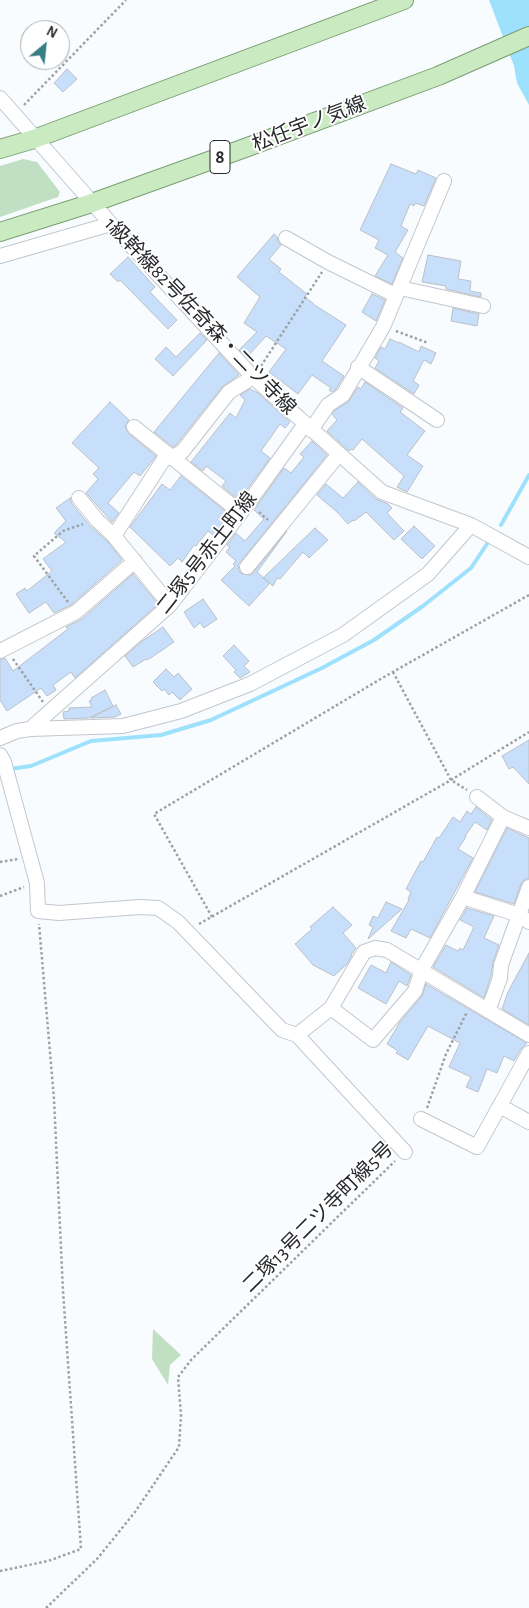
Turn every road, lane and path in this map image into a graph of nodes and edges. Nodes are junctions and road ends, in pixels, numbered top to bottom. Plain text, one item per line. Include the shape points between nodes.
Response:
1 (126, 0) edge
2 (404, 0) edge
3 (529, 36) edge
4 (0, 98) edge
5 (14, 115) junction
6 (34, 139) junction
7 (0, 149) edge
8 (444, 181) dead end
9 (92, 203) junction
10 (111, 224) junction
11 (0, 232) edge
12 (286, 238) dead end
13 (0, 256) edge
14 (328, 262) junction
15 (398, 292) junction
16 (483, 306) dead end
17 (383, 327) junction
18 (428, 343) dead end
19 (358, 367) junction
20 (253, 377) junction
21 (437, 420) dead end
22 (134, 427) dead end
23 (308, 427) junction
24 (339, 454) junction
25 (172, 457) junction
26 (79, 498) dead end
27 (244, 507) junction
28 (97, 520) junction
29 (471, 525) junction
30 (277, 529) junction
31 (114, 536) junction
32 (529, 556) edge
33 (135, 561) junction
34 (247, 567) dead end
35 (529, 595) edge
36 (170, 605) junction
37 (76, 612) junction
38 (3, 649) edge
39 (393, 672) junction
40 (49, 712) junction
41 (30, 729) junction
42 (529, 732) edge
43 (0, 738) edge
44 (2, 759) edge
45 (451, 780) junction
46 (477, 797) joint
47 (503, 817) junction
48 (529, 828) edge
49 (30, 857) junction
50 (0, 862) edge
51 (37, 882) junction
52 (529, 886) edge
53 (0, 896) edge
54 (463, 897) junction
55 (38, 911) junction
56 (212, 917) junction
57 (524, 918) edge
58 (187, 932) junction
59 (422, 970) junction
60 (472, 1002) junction
61 (331, 1008) junction
62 (488, 1011) junction
63 (297, 1035) junction
64 (529, 1035) edge
65 (529, 1053) edge
66 (500, 1106) junction
67 (421, 1119) joint
68 (529, 1122) edge
69 (405, 1152) joint
70 (0, 1571) edge
71 (46, 1608) edge

1 - 5 path
2 - 6 main road
3 - 9 main road, 松任宇ノ気線 / 8 via 438,76
4 - 5 street, 1級幹線82号佐奇森・二ツ寺線
5 - 6 street, 1級幹線82号佐奇森・二ツ寺線
6 - 7 main road
6 - 9 street, 1級幹線82号佐奇森・二ツ寺線
8 - 15 street, 二塚5号赤土町線
9 - 10 street, 1級幹線82号佐奇森・二ツ寺線
9 - 11 main road, 松任宇ノ気線 / 8
10 - 13 street
10 - 20 street, 1級幹線82号佐奇森・二ツ寺線
12 - 14 street
14 - 15 street
14 - 20 path
15 - 16 street
15 - 17 street, 二塚5号赤土町線
17 - 18 path
17 - 19 street, 二塚5号赤土町線
19 - 21 street
19 - 23 street, 二塚5号赤土町線 via 343,395 328,405
20 - 23 street, 1級幹線82号佐奇森・二ツ寺線
20 - 25 street via 229,392 182,452
22 - 25 street
23 - 24 street, 1級幹線82号佐奇森・二ツ寺線
23 - 27 street, 二塚5号赤土町線
24 - 29 street, 1級幹線82号佐奇森・二ツ寺線 via 382,492
24 - 30 street
25 - 27 street
25 - 31 street via 164,459
26 - 28 street
27 - 30 path
27 - 36 street, 二塚5号赤土町線
28 - 31 street
28 - 37 path via 63,530 34,556
29 - 32 street, 1級幹線82号佐奇森・二ツ寺線
29 - 41 street via 428,574 343,635 250,684 181,711 123,726
30 - 34 street
31 - 33 street
33 - 36 street
33 - 37 street
35 - 39 path
36 - 40 street, 二塚5号赤土町線
37 - 38 street
38 - 40 path
39 - 45 path
39 - 56 path via 154,814
40 - 41 street, 二塚5号赤土町線
41 - 43 street
42 - 45 path
44 - 49 street
45 - 46 path
45 - 56 path
46 - 47 street
47 - 48 street
47 - 54 street
49 - 50 path
49 - 51 street
51 - 53 path
51 - 55 street
52 - 57 street
54 - 57 street
54 - 59 street
55 - 58 street via 59,913 158,908
55 - 70 path via 53,1089 81,1549 48,1561
56 - 58 path
57 - 62 street via 501,965 500,978
58 - 63 street via 282,1030
59 - 60 street
59 - 61 street via 387,950 374,948 364,952
59 - 61 street via 415,991 373,1040
60 - 62 street
60 - 67 path via 446,1054
61 - 63 street
62 - 64 street
63 - 69 street
65 - 66 street
66 - 67 street via 476,1148
66 - 68 street
69 - 71 path, 二塚13号二ツ寺町線5号 via 191,1360 178,1377 179,1448 98,1559

